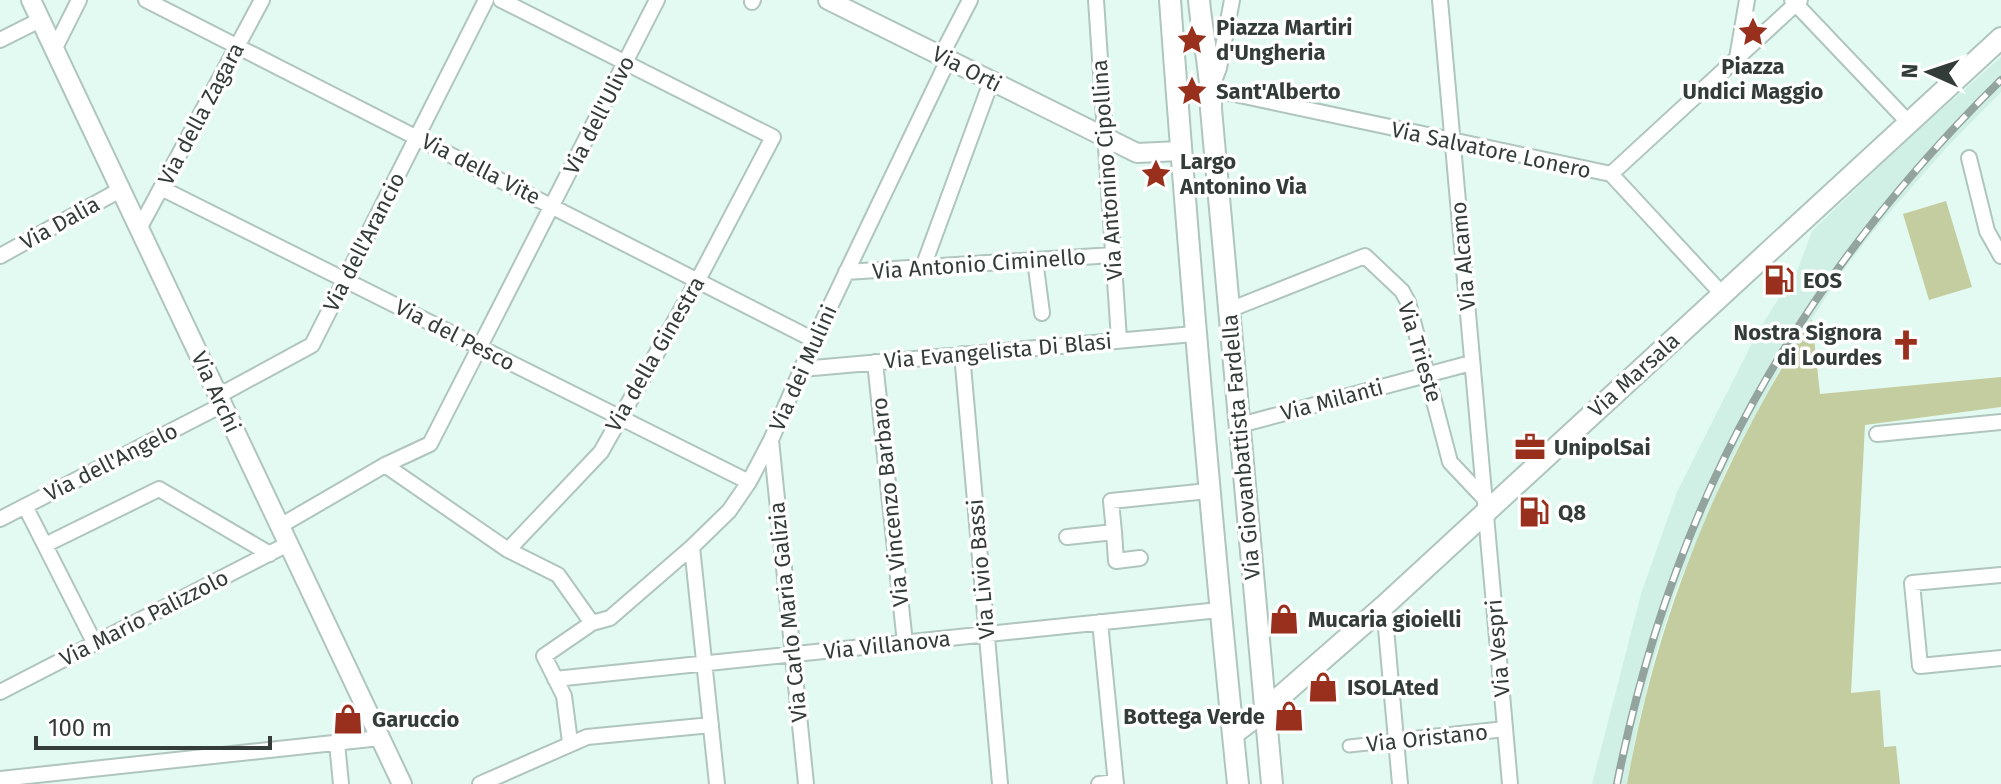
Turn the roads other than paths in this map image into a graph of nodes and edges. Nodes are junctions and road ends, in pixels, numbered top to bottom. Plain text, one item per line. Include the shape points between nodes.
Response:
1 (31, 0) edge
2 (79, 0) edge
3 (146, 0) edge
4 (262, 0) edge
5 (486, 0) edge
6 (501, 0) edge
7 (657, 0) edge
8 (828, 0) edge
9 (970, 0) edge
10 (1096, 0) edge
11 (1170, 0) edge
12 (1199, 0) edge
13 (1208, 0) edge
14 (1232, 0) edge
15 (1440, 0) edge
16 (1747, 0) edge
17 (1797, 4) edge
18 (40, 20) junction
19 (1201, 34) junction
20 (2001, 38) edge
21 (0, 40) edge
22 (238, 46) junction
23 (54, 50) junction
24 (945, 58) junction
25 (625, 63) junction
26 (1731, 63) junction
27 (991, 82) junction
28 (1211, 99) junction
29 (1910, 124) junction
30 (417, 137) junction
31 (1105, 138) junction
32 (1453, 143) junction
33 (1180, 151) junction
34 (1969, 158) dead end
35 (1611, 174) junction
36 (161, 188) junction
37 (120, 190) junction
38 (552, 206) junction
39 (139, 229) junction
40 (1113, 255) junction
41 (0, 256) edge
42 (2001, 256) edge
43 (1035, 260) junction
44 (923, 267) junction
45 (846, 272) junction
46 (345, 280) junction
47 (698, 280) junction
48 (1723, 295) junction
49 (1229, 310) junction
50 (1042, 313) dead end
51 (1194, 334) junction
52 (1119, 339) junction
53 (814, 340) junction
54 (480, 347) junction
55 (962, 354) junction
56 (875, 362) junction
57 (1471, 363) junction
58 (802, 369) junction
59 (1429, 374) junction
60 (220, 400) junction
61 (619, 417) junction
62 (2001, 422) edge
63 (1240, 425) junction
64 (1877, 434) dead end
65 (771, 440) junction
66 (385, 465) junction
67 (751, 476) junction
68 (775, 482) junction
69 (1208, 491) junction
70 (1485, 505) junction
71 (25, 506) junction
72 (0, 519) edge
73 (280, 526) junction
74 (1114, 532) junction
75 (1067, 537) dead end
76 (288, 544) junction
77 (45, 545) junction
78 (692, 547) junction
79 (508, 550) junction
80 (270, 554) junction
81 (1140, 558) dead end
82 (2001, 575) edge
83 (1384, 606) junction
84 (1219, 610) junction
85 (1100, 622) junction
86 (592, 623) junction
87 (987, 634) junction
88 (905, 643) junction
89 (95, 644) junction
90 (792, 654) junction
91 (2001, 658) edge
92 (705, 663) junction
93 (555, 679) junction
94 (0, 692) edge
95 (1265, 710) junction
96 (711, 725) junction
97 (1505, 729) junction
98 (1233, 734) junction
99 (380, 738) junction
100 (1396, 741) junction
101 (570, 742) junction
102 (337, 743) junction
103 (1349, 746) dead end
104 (510, 778) edge
105 (0, 779) edge
106 (1116, 783) edge
107 (341, 784) edge
108 (402, 784) edge
109 (480, 784) edge
110 (717, 784) edge
111 (806, 784) edge
112 (1000, 784) edge
113 (1099, 784) edge
114 (1238, 784) edge
115 (1272, 784) edge
116 (1400, 784) edge
117 (1510, 784) edge

1 - 18 street, Via Archi
2 - 23 street
3 - 22 street, Via della Vite
4 - 22 street, Via della Zagara
5 - 30 street, Via dell'Arancio
6 - 25 street
7 - 25 street, Via dell'Ulivo
8 - 24 street, Via Orti
9 - 24 street, Via dei Mulini
10 - 31 street, Via Antonino Cipollina
11 - 33 main road, Via Giovanbattista Fardella
12 - 19 main road, Via Giovanbattista Fardella
13 - 19 main road
14 - 28 street
15 - 32 street, Via Alcamo
16 - 26 street
17 - 26 street
17 - 29 street
18 - 21 street
18 - 23 street, Via Archi
19 - 28 main road, Via Giovanbattista Fardella
20 - 29 main road, Via Marsala
22 - 30 street, Via della Vite
22 - 36 street, Via della Zagara
23 - 37 street, Via Archi
24 - 27 street, Via Orti
24 - 45 street, Via dei Mulini
25 - 38 street, Via dell'Ulivo
25 - 47 street, Via della Ginestra via 773,137
26 - 35 street
27 - 31 street, Via Orti
27 - 44 street
28 - 32 street, Via Salvatore Lonero
28 - 49 main road, Via Giovanbattista Fardella
29 - 48 main road, Via Marsala
30 - 38 street, Via della Vite
30 - 46 street, Via dell'Arancio
31 - 33 street, Via Orti via 1137,153
31 - 40 street, Via Antonino Cipollina
32 - 35 street, Via Salvatore Lonero
32 - 57 street, Via Alcamo
33 - 51 main road, Via Giovanbattista Fardella
34 - 42 street via 1987,231
35 - 48 street, Via Salvatore Lonero
36 - 39 street, Via della Zagara
36 - 46 street, Via del Pesco
37 - 39 street, Via Archi
37 - 41 street, Via Dalia
38 - 47 street, Via della Vite
38 - 54 street, Via dell'Ulivo
39 - 60 street, Via Archi
40 - 43 street, Via Antonio Ciminello
40 - 52 street, Via Antonino Cipollina
43 - 44 street, Via Antonio Ciminello
43 - 50 street
44 - 45 street, Via Antonio Ciminello
45 - 53 street, Via dei Mulini
46 - 54 street, Via del Pesco
46 - 60 street, Via dell'Arancio via 312,345
47 - 53 street, Via della Vite
47 - 61 street, Via della Ginestra
48 - 70 main road, Via Marsala
49 - 59 street, Via Trieste via 1365,256 1408,302
49 - 63 main road, Via Giovanbattista Fardella
51 - 52 street, Via Evangelista Di Blasi
51 - 69 main road, Via Giovanbattista Fardella
52 - 55 street, Via Evangelista Di Blasi
53 - 58 street, Via dei Mulini
54 - 61 street, Via del Pesco
54 - 66 street, Via dell'Ulivo via 430,444
55 - 56 street, Via Evangelista Di Blasi
55 - 87 street, Via Livio Bassi
56 - 58 street, Via Evangelista Di Blasi
56 - 88 street, Via Vincenzo Barbaro
57 - 59 street, Via Milanti
57 - 70 street, Via Alcamo
58 - 65 street, Via dei Mulini
59 - 63 street, Via Milanti
59 - 70 street, Via Trieste via 1450,462
60 - 71 street, Via dell'Angelo
60 - 73 street, Via Archi
61 - 67 street, Via del Pesco
61 - 79 street, Via della Ginestra via 601,452
62 - 64 street
63 - 95 main road, Via Giovanbattista Fardella
65 - 67 street, Via dei Mulini
65 - 68 street, Via Carlo Maria Galizia
66 - 73 street
66 - 79 street
67 - 68 street, Via del Pesco
67 - 78 street, Via dei Mulini via 729,511
68 - 90 street, Via Carlo Maria Galizia
69 - 74 street via 1111,501
69 - 84 main road, Via Giovanbattista Fardella
70 - 83 main road, Via Marsala
70 - 97 street, Via Vespri
71 - 72 street, Via dell'Angelo
71 - 77 street
73 - 76 street, Via Archi
74 - 75 street
74 - 81 street via 1116,561
76 - 80 street, Via Mario Palizzolo
76 - 99 street, Via Archi
77 - 80 street via 159,489
77 - 89 street
78 - 86 street, Via dei Mulini via 610,618
78 - 92 street
79 - 86 street via 558,575
80 - 89 street, Via Mario Palizzolo
82 - 91 street via 1912,583 1920,666
83 - 95 main road, Via Marsala
83 - 100 street
84 - 85 street, Via Villanova
84 - 98 main road, Via Giovanbattista Fardella
85 - 87 street, Via Villanova
85 - 106 street
86 - 93 street, Via dei Mulini via 544,656
87 - 88 street, Via Villanova
87 - 112 street, Via Livio Bassi
88 - 90 street, Via Villanova
89 - 94 street, Via Mario Palizzolo
90 - 92 street, Via Villanova
90 - 111 street, Via Carlo Maria Galizia
92 - 93 street, Via Villanova
92 - 96 street
93 - 101 street via 564,696
95 - 98 main road, Via Marsala
95 - 115 main road, Via Giovanbattista Fardella
96 - 101 street
96 - 110 street
97 - 100 street, Via Oristano
97 - 117 street, Via Vespri
98 - 114 main road, Via Giovanbattista Fardella
99 - 102 street
99 - 108 street, Via Archi
100 - 103 street, Via Oristano
100 - 116 street
101 - 104 street
102 - 105 street
102 - 107 street
104 - 109 street
106 - 113 street

